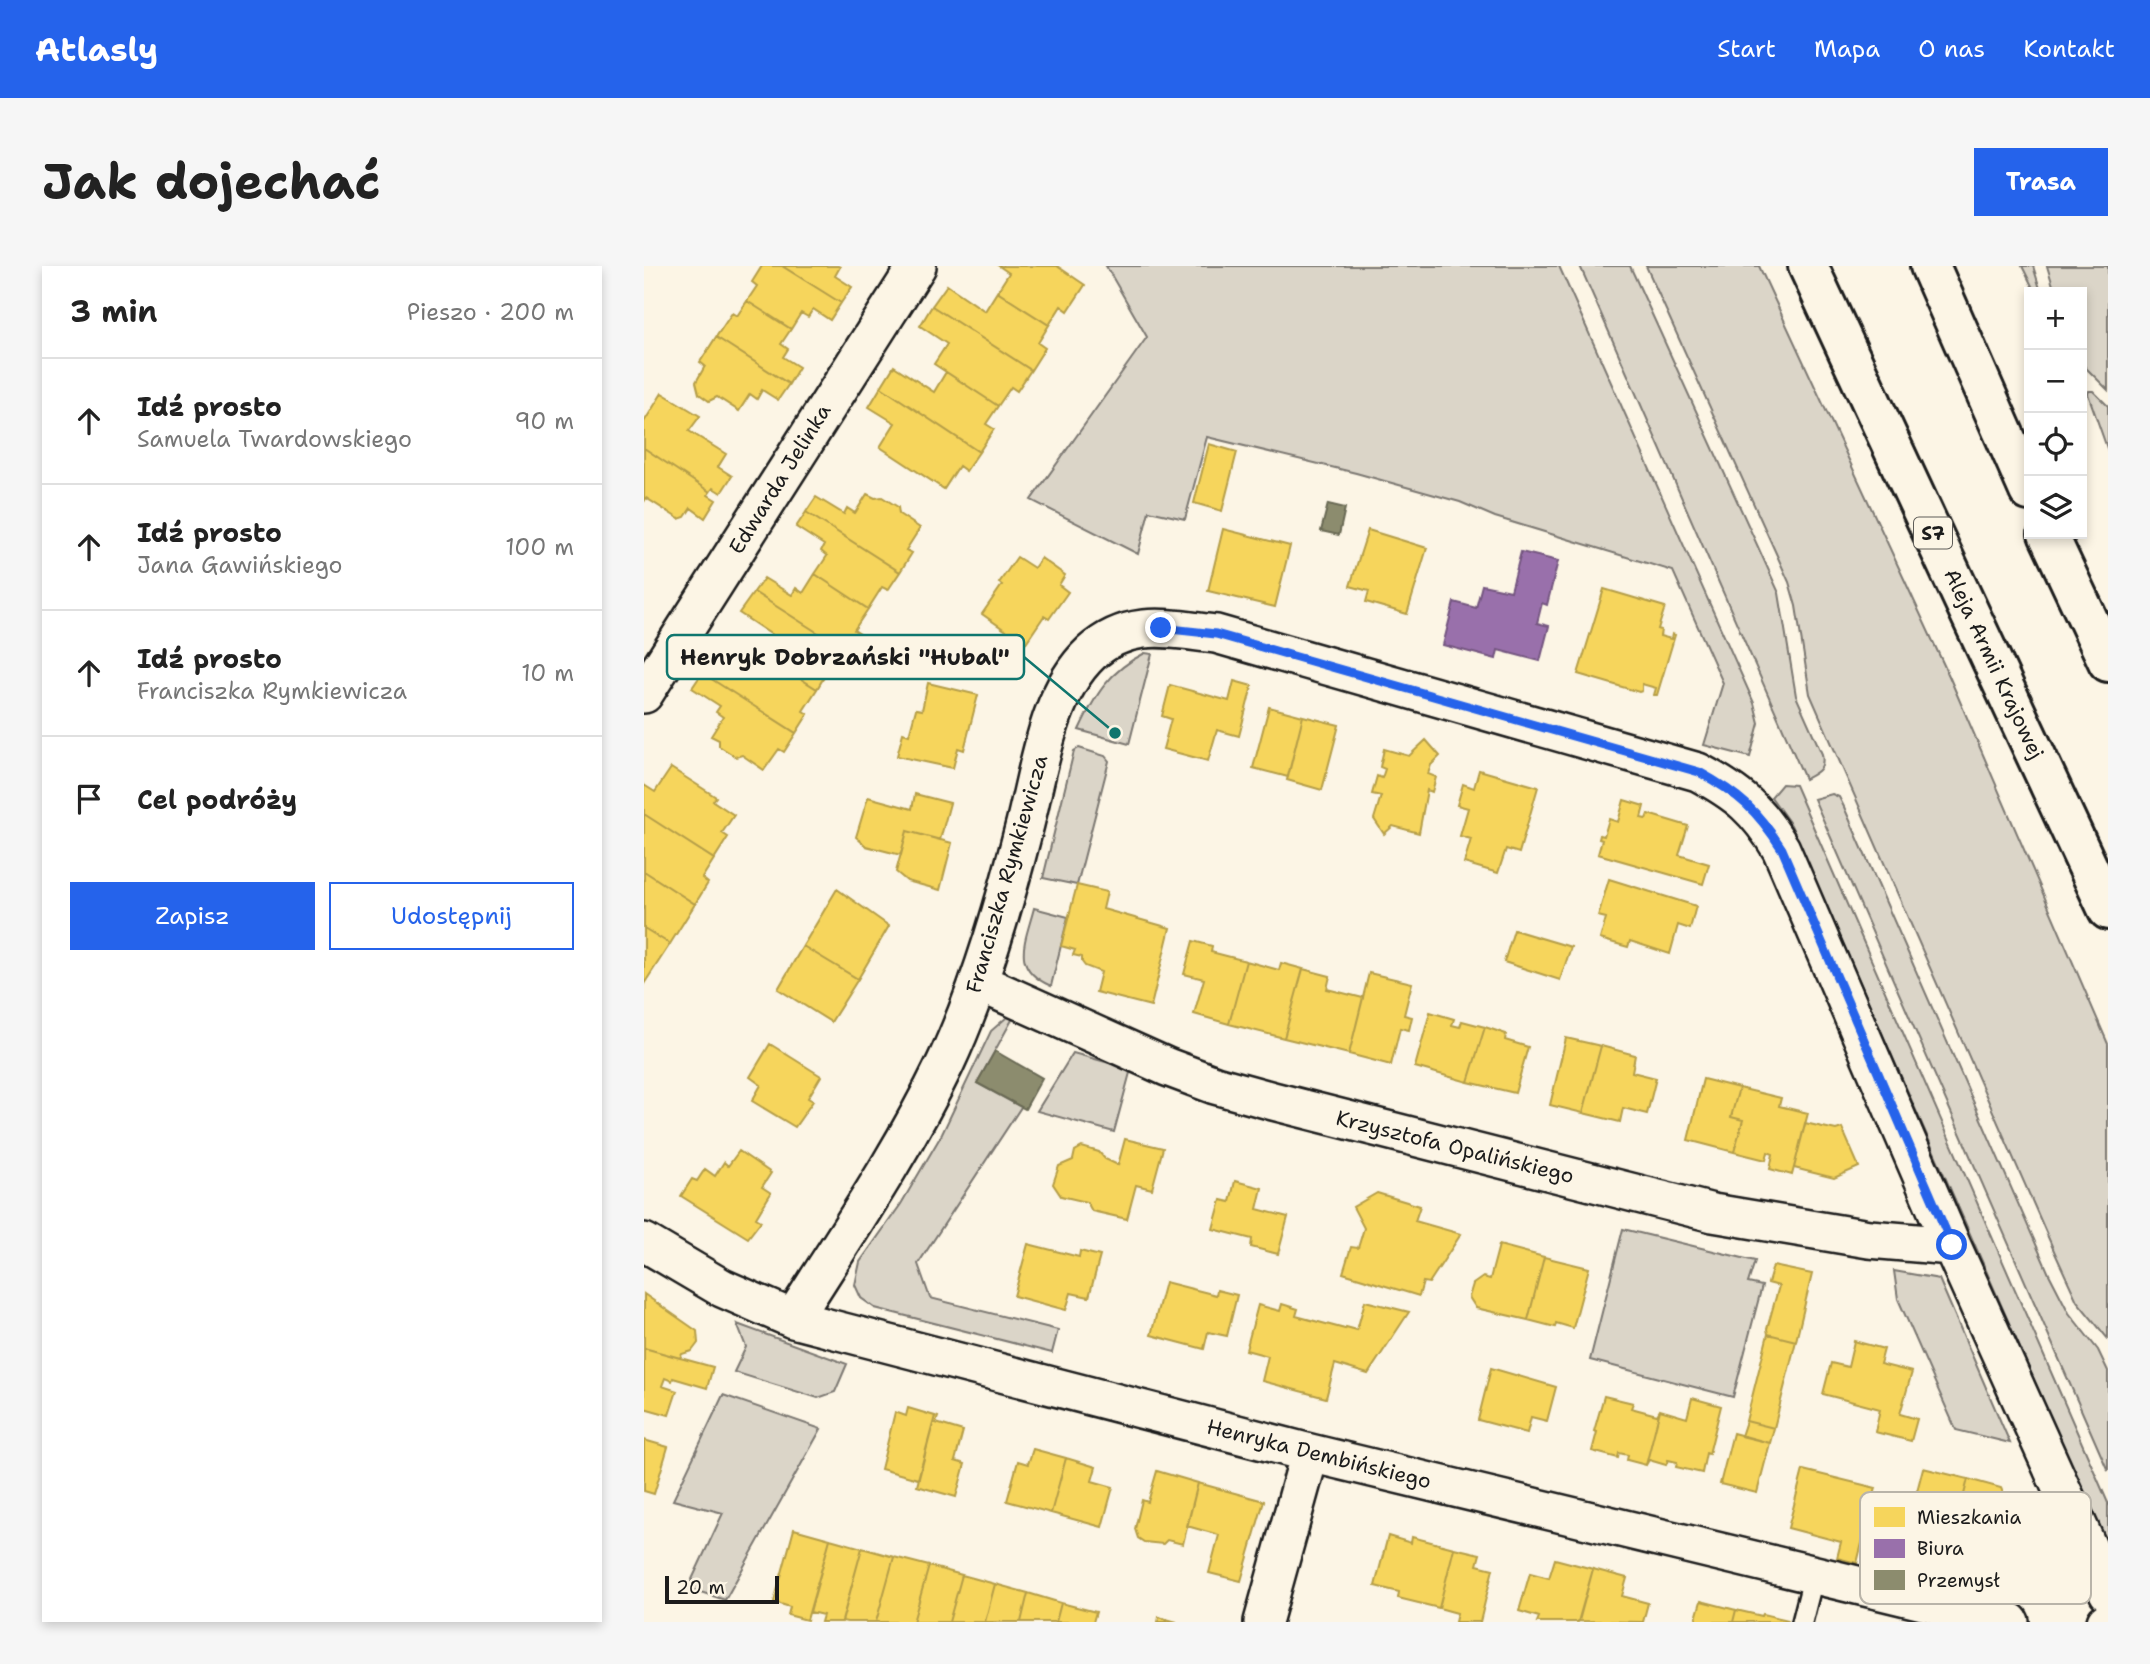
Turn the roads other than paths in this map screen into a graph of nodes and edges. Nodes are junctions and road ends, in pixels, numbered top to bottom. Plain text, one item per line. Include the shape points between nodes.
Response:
1 (917, 266) edge
2 (1808, 266) edge
3 (1930, 266) edge
4 (2024, 480) edge
5 (2050, 539) edge
6 (2108, 662) edge
7 (644, 694) edge
8 (2108, 910) edge
9 (978, 982) junction
10 (644, 1242) edge
11 (1952, 1245) junction
12 (793, 1319) junction
13 (1310, 1453) junction
14 (2063, 1492) edge
15 (2091, 1554) edge
16 (1814, 1575) junction
17 (1860, 1586) edge
18 (2108, 1592) edge
19 (1935, 1604) edge
20 (1263, 1622) edge
21 (1802, 1622) edge
22 (2010, 1622) edge

1 - 7 street, Edwarda Jelinka
2 - 8 highway, Aleja Armii Krajowej / S7
3 - 4 highway
5 - 6 highway
9 - 11 street, Krzysztofa Opalińskiego via 1167,1067 1273,1101 1713,1213 1869,1239
9 - 11 street, Franciszka Rymkiewicza via 1017,856 1053,713 1077,669 1102,646 1137,628 1216,634 1699,772 1745,801 1782,849
9 - 12 street, Franciszka Rymkiewicza via 945,1063 903,1143
10 - 12 street, Henryka Dembińskiego via 722,1288
11 - 14 street, Franciszka Rymkiewicza
12 - 13 street, Henryka Dembińskiego
13 - 16 street, Henryka Dembińskiego
13 - 20 street
15 - 18 street, Franciszka Rymkiewicza
16 - 17 street, Henryka Dembińskiego
16 - 21 lane
19 - 22 street, Henryka Dembińskiego

